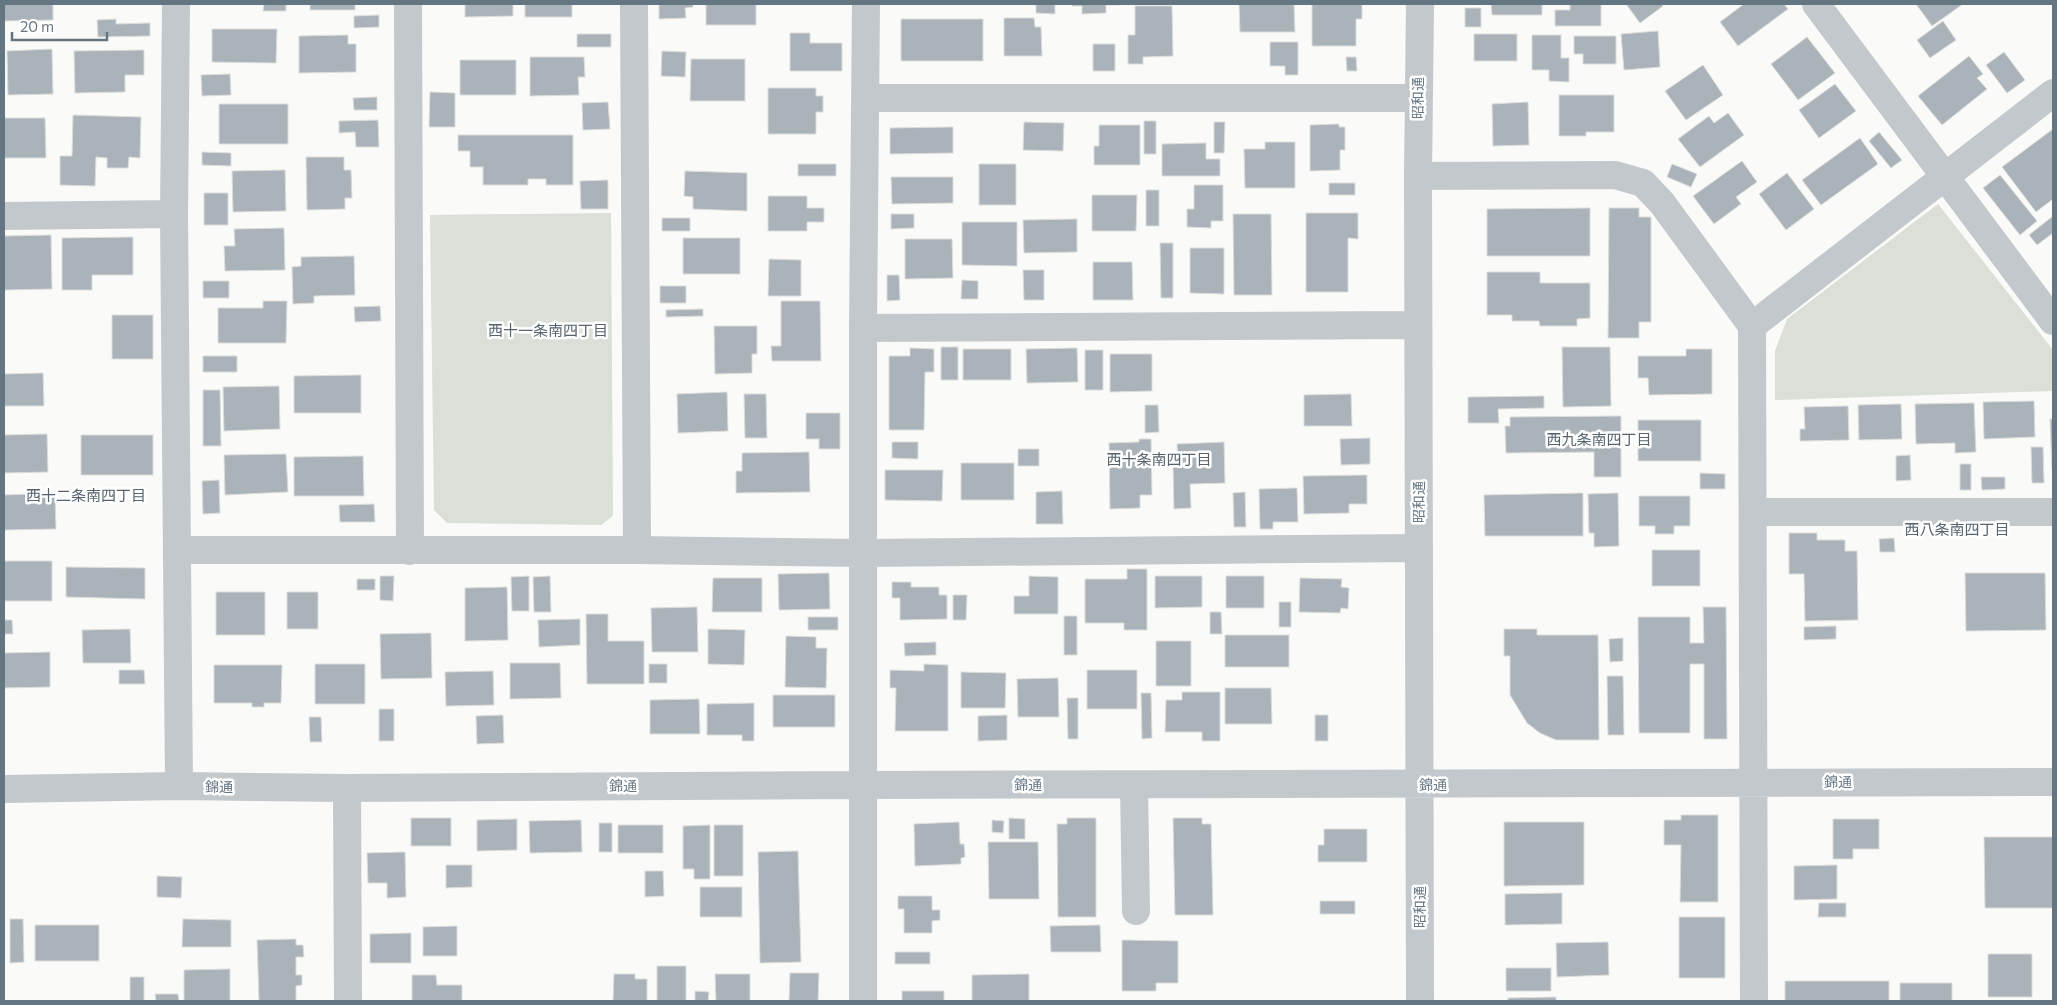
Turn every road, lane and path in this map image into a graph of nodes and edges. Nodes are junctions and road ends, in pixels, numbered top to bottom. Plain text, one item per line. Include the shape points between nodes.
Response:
1 (176, 4) edge
2 (408, 4) edge
3 (634, 4) edge
4 (866, 4) edge
5 (1420, 4) edge
6 (1816, 4) edge
7 (2053, 93) edge
8 (865, 98) junction
9 (1418, 98) junction
10 (1418, 176) junction
11 (1945, 178) junction
12 (174, 214) junction
13 (4, 216) edge
14 (2053, 321) edge
15 (1418, 325) junction
16 (1752, 326) junction
17 (864, 328) junction
18 (1753, 512) junction
19 (2053, 512) edge
20 (1419, 548) junction
21 (178, 550) junction
22 (637, 550) junction
23 (410, 551) junction
24 (864, 554) junction
25 (1752, 782) junction
26 (2053, 782) edge
27 (863, 785) junction
28 (1134, 785) junction
29 (1420, 785) junction
30 (179, 786) junction
31 (347, 788) junction
32 (4, 789) edge
33 (1136, 911) dead end
34 (348, 1001) edge
35 (863, 1001) edge
36 (1420, 1001) edge
37 (1754, 1001) edge

1 - 12 street
2 - 23 street
3 - 22 street
4 - 8 street
5 - 9 street, 昭和通
6 - 11 street
7 - 11 street
8 - 9 street
8 - 17 street
9 - 10 street, 昭和通
10 - 15 street, 昭和通
10 - 16 street via 1615,175 1643,183 1662,203
11 - 14 street
11 - 16 street
12 - 13 street
12 - 21 street
15 - 17 street
15 - 20 street, 昭和通
16 - 18 street
17 - 24 street
18 - 19 street
18 - 25 street
20 - 24 street
20 - 29 street, 昭和通
21 - 23 street
21 - 30 street
22 - 23 street
22 - 24 street
24 - 27 street
25 - 26 street, 錦通
25 - 29 street, 錦通
25 - 37 street
27 - 28 street, 錦通
27 - 31 street, 錦通
27 - 35 street
28 - 29 street, 錦通
28 - 33 street
29 - 36 street, 昭和通
30 - 31 street, 錦通
30 - 32 street, 錦通
31 - 34 street

